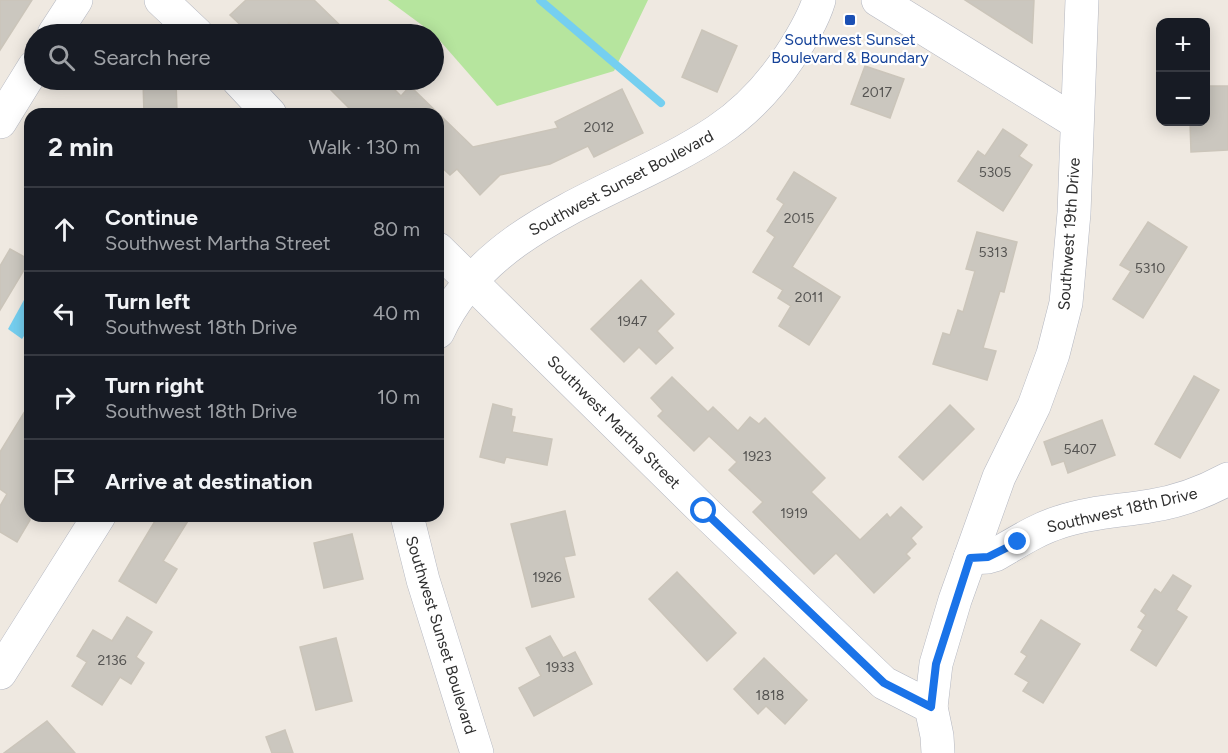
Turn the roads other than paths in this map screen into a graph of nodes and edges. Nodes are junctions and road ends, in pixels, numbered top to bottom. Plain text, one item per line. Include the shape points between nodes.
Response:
1 (76, 0) edge
2 (161, 0) edge
3 (819, 0) edge
4 (878, 0) edge
5 (1082, 0) edge
6 (60, 24) edge
7 (186, 24) edge
8 (24, 83) edge
9 (247, 90) edge
10 (264, 108) edge
11 (0, 122) edge
12 (1076, 122) junction
13 (444, 255) edge
14 (471, 283) junction
15 (444, 322) edge
16 (1228, 479) edge
17 (95, 522) edge
18 (408, 522) edge
19 (970, 558) junction
20 (0, 673) edge
21 (931, 707) junction
22 (477, 753) edge
23 (938, 753) edge

1 - 6 street
2 - 7 street
3 - 14 street, Southwest Sunset Boulevard via 799,43 773,81 746,109 694,146 550,219 512,243
4 - 12 street
5 - 12 street, Southwest 19th Drive
8 - 11 street
9 - 10 street
12 - 19 street, Southwest 19th Drive via 1074,213 1066,303 1038,396 999,477
13 - 14 street, Southwest Martha Street
14 - 15 street, Southwest Sunset Boulevard
14 - 21 street, Southwest Martha Street via 884,683
16 - 19 street, Southwest 18th Drive via 1178,500 1062,521 995,555
17 - 20 street
18 - 22 street, Southwest Sunset Boulevard
19 - 21 street via 936,664
21 - 23 street

